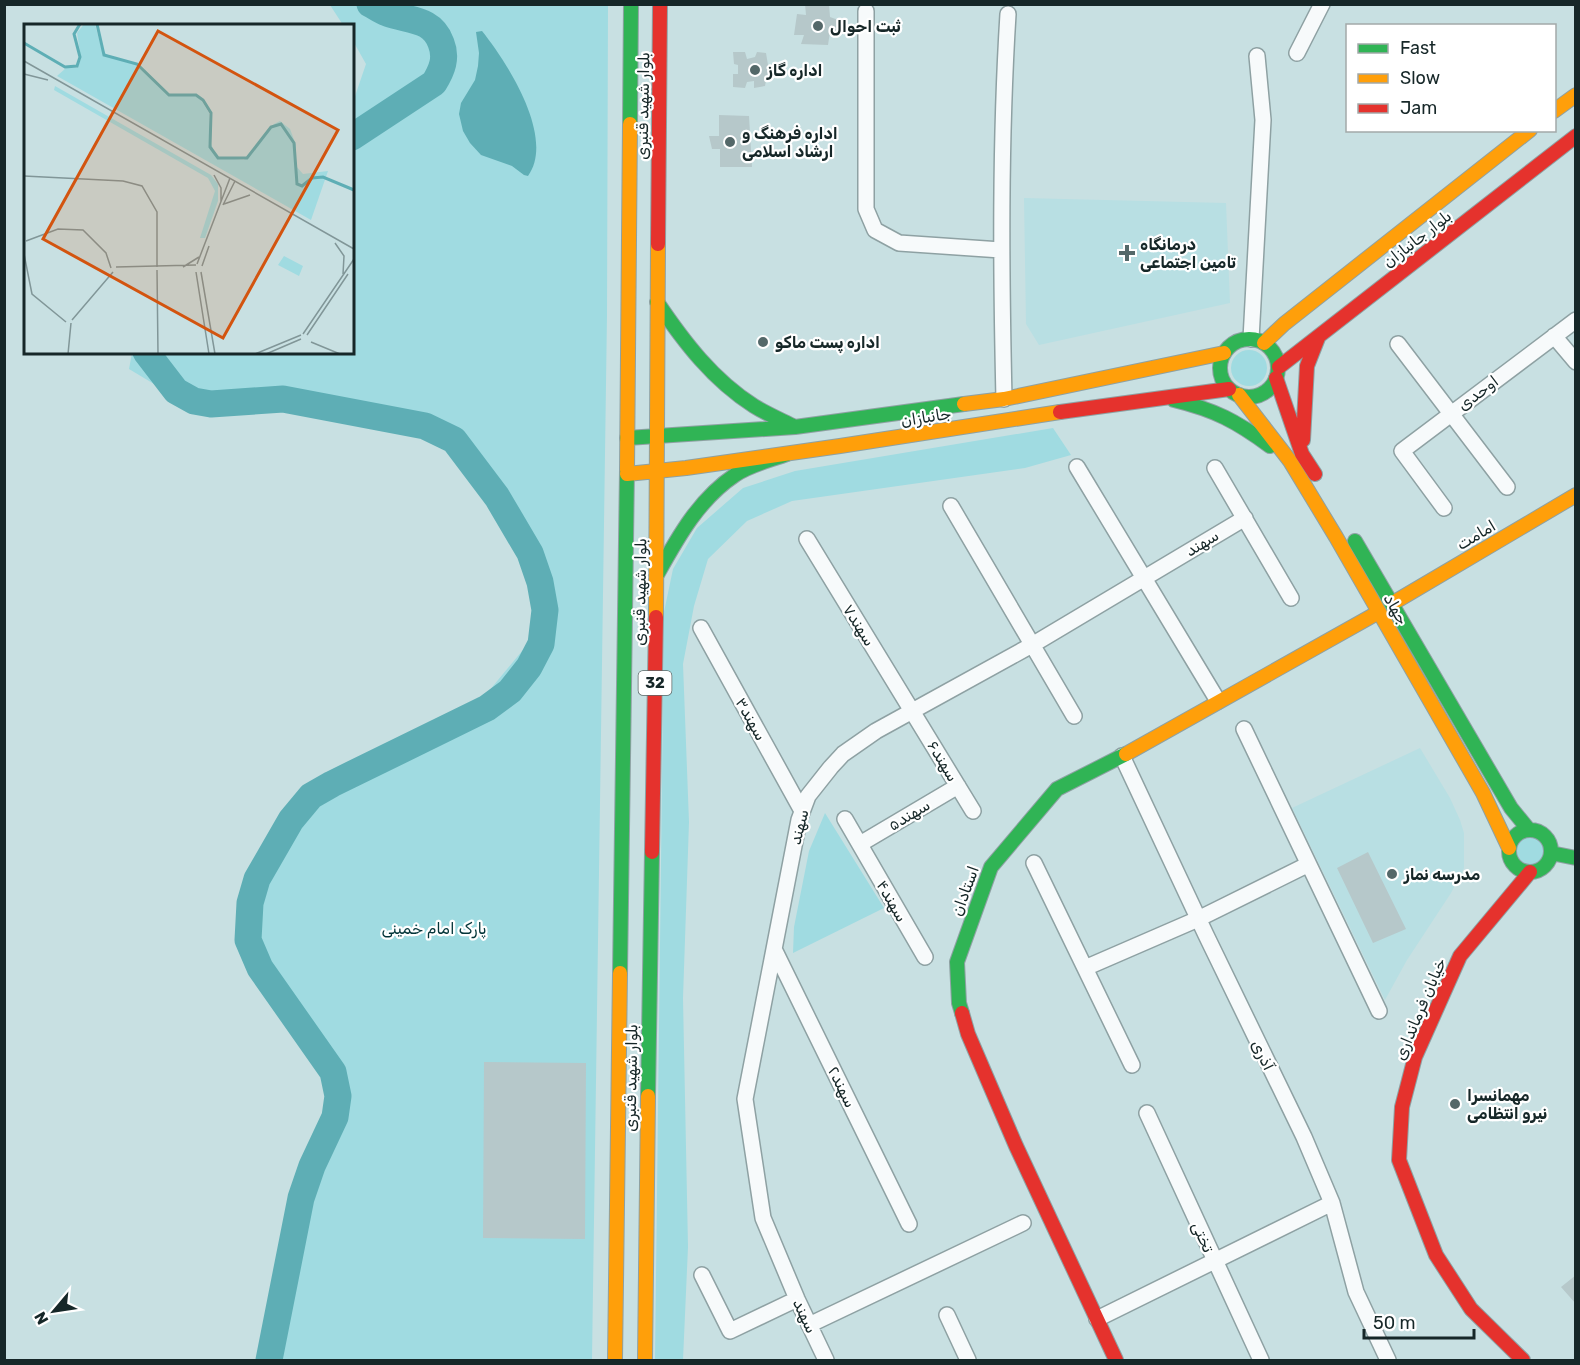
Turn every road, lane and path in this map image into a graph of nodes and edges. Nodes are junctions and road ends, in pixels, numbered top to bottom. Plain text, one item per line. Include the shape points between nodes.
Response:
1 (631, 4) edge
2 (660, 4) edge
3 (1322, 4) edge
4 (866, 11) dead end
5 (1008, 14) dead end
6 (1297, 53) dead end
7 (1257, 56) dead end
8 (1575, 95) edge
9 (1556, 109) edge
10 (1527, 132) edge
11 (1575, 135) edge
12 (1001, 250) junction
13 (657, 302) junction
14 (1575, 320) edge
15 (1554, 336) junction
16 (1319, 337) junction
17 (1257, 341) junction
18 (1398, 344) dead end
19 (1224, 353) junction
20 (1575, 362) edge
21 (1277, 373) junction
22 (1234, 392) junction
23 (1158, 396) junction
24 (1004, 399) junction
25 (1452, 413) junction
26 (821, 424) junction
27 (795, 427) junction
28 (656, 436) junction
29 (627, 438) junction
30 (822, 451) junction
31 (787, 454) junction
32 (1296, 457) junction
33 (1077, 467) dead end
34 (1215, 468) dead end
35 (657, 472) junction
36 (627, 474) junction
37 (1321, 484) dead end
38 (1507, 487) dead end
39 (1575, 495) edge
40 (951, 507) dead end
41 (1444, 508) dead end
42 (1245, 518) junction
43 (1351, 534) dead end
44 (807, 539) dead end
45 (657, 575) junction
46 (1145, 578) junction
47 (1291, 598) dead end
48 (1393, 603) junction
49 (1378, 612) junction
50 (701, 628) dead end
51 (1032, 645) junction
52 (1218, 701) junction
53 (913, 711) junction
54 (1074, 716) dead end
55 (1244, 729) dead end
56 (1122, 756) junction
57 (958, 786) junction
58 (802, 811) junction
59 (973, 811) dead end
60 (845, 819) dead end
61 (1529, 830) junction
62 (860, 844) junction
63 (1509, 848) junction
64 (1551, 853) junction
65 (1575, 858) edge
66 (1034, 863) dead end
67 (1307, 865) junction
68 (1530, 872) junction
69 (1198, 919) junction
70 (775, 951) junction
71 (925, 957) dead end
72 (1085, 968) junction
73 (1379, 1011) dead end
74 (1132, 1065) dead end
75 (1147, 1113) dead end
76 (632, 1127) junction
77 (1332, 1203) junction
78 (1023, 1223) dead end
79 (909, 1224) dead end
80 (1214, 1261) junction
81 (702, 1275) dead end
82 (797, 1299) junction
83 (947, 1315) dead end
84 (1097, 1319) junction
85 (809, 1325) junction
86 (615, 1360) edge
87 (645, 1360) edge
88 (826, 1360) edge
89 (968, 1360) edge
90 (1116, 1360) edge
91 (1261, 1360) edge
92 (1388, 1360) edge
93 (1523, 1360) edge

1 - 29 main road, بلوار شهید قنبری / 32
2 - 13 main road, بلوار شهید قنبری / 32
3 - 6 street
4 - 12 street via 866,209 875,230 899,243
5 - 12 street
7 - 17 street via 1263,120
8 - 9 main road
10 - 17 main road, بلوار جانبازان via 1284,324
11 - 16 main road, بلوار جانبازان
12 - 24 street
13 - 27 main road via 687,347 716,378 747,402
13 - 28 main road, بلوار شهید قنبری / 32
14 - 15 street, اوحدی
15 - 20 street
15 - 25 street, اوحدی
16 - 21 main road, بلوار جانبازان
16 - 32 main road via 1307,366
17 - 19 main road via 1240,340
17 - 21 main road via 1272,349
18 - 25 street
19 - 22 main road via 1221,368 1225,383
19 - 24 main road, جانبازان
21 - 22 main road via 1268,390 1261,394
21 - 32 main road, جهاد
22 - 23 main road, جانبازان
22 - 32 main road, جهاد
23 - 30 main road, جانبازان
23 - 32 main road via 1200,406 1237,422
24 - 26 main road, جانبازان
25 - 38 street
25 - 41 street, اوحدی via 1402,451
26 - 27 main road, جانبازان
26 - 30 main road via 812,434
27 - 28 main road, جانبازان
28 - 29 main road, جانبازان
28 - 35 main road, بلوار شهید قنبری / 32
29 - 36 main road, بلوار شهید قنبری / 32
30 - 31 main road, جانبازان
31 - 35 main road, جانبازان
31 - 45 main road via 736,474 710,497 685,525
32 - 37 main road, جهاد
32 - 49 main road, جهاد
33 - 46 street
34 - 42 street
35 - 36 main road, جانبازان
35 - 45 main road, بلوار شهید قنبری / 32
36 - 76 main road, بلوار شهید قنبری / 32
39 - 48 main road, امامت
40 - 51 street
42 - 46 street, سهند
42 - 47 street
43 - 48 main road, جهاد
44 - 53 street, سهند۷
45 - 76 main road, بلوار شهید قنبری / 32
46 - 51 street, سهند
46 - 52 street
48 - 61 main road, جهاد via 1511,808
49 - 52 main road, استادان
49 - 63 main road, جهاد via 1483,793
50 - 58 street, سهند۳
51 - 53 street, سهند
51 - 54 street
52 - 56 main road, استادان
53 - 57 street, سهند۶
53 - 58 street, سهند via 843,754 808,796
55 - 67 street
56 - 69 street, آذری
56 - 84 main road, استادان via 1056,789 991,867 957,962 959,1003 968,1034
57 - 59 street, سهند۶
57 - 62 street, سهند۵
58 - 70 street, سهند
60 - 62 street, سهند۴
61 - 63 main road via 1516,835
61 - 64 main road via 1542,834
62 - 71 street, سهند۴
63 - 68 main road via 1517,868
64 - 65 main road
64 - 68 main road via 1547,864
66 - 72 street
67 - 69 street
67 - 73 street
68 - 93 main road, خیابان فرمانداری via 1460,956 1415,1057 1402,1107 1399,1160 1436,1255 1471,1309
69 - 72 street
69 - 77 street, آذری
70 - 79 street, سهند۲
70 - 82 street, سهند via 745,1100 763,1218
72 - 74 street
75 - 80 street, تختی
76 - 86 main road, بلوار شهید قنبری / 32
76 - 87 main road, بلوار شهید قنبری / 32
77 - 80 street
77 - 92 street, آذری via 1356,1293
78 - 85 street
80 - 84 street
80 - 91 street, تختی
81 - 82 street via 730,1331
82 - 85 street, سهند
83 - 89 street
84 - 90 main road, استادان
85 - 88 street, سهند

